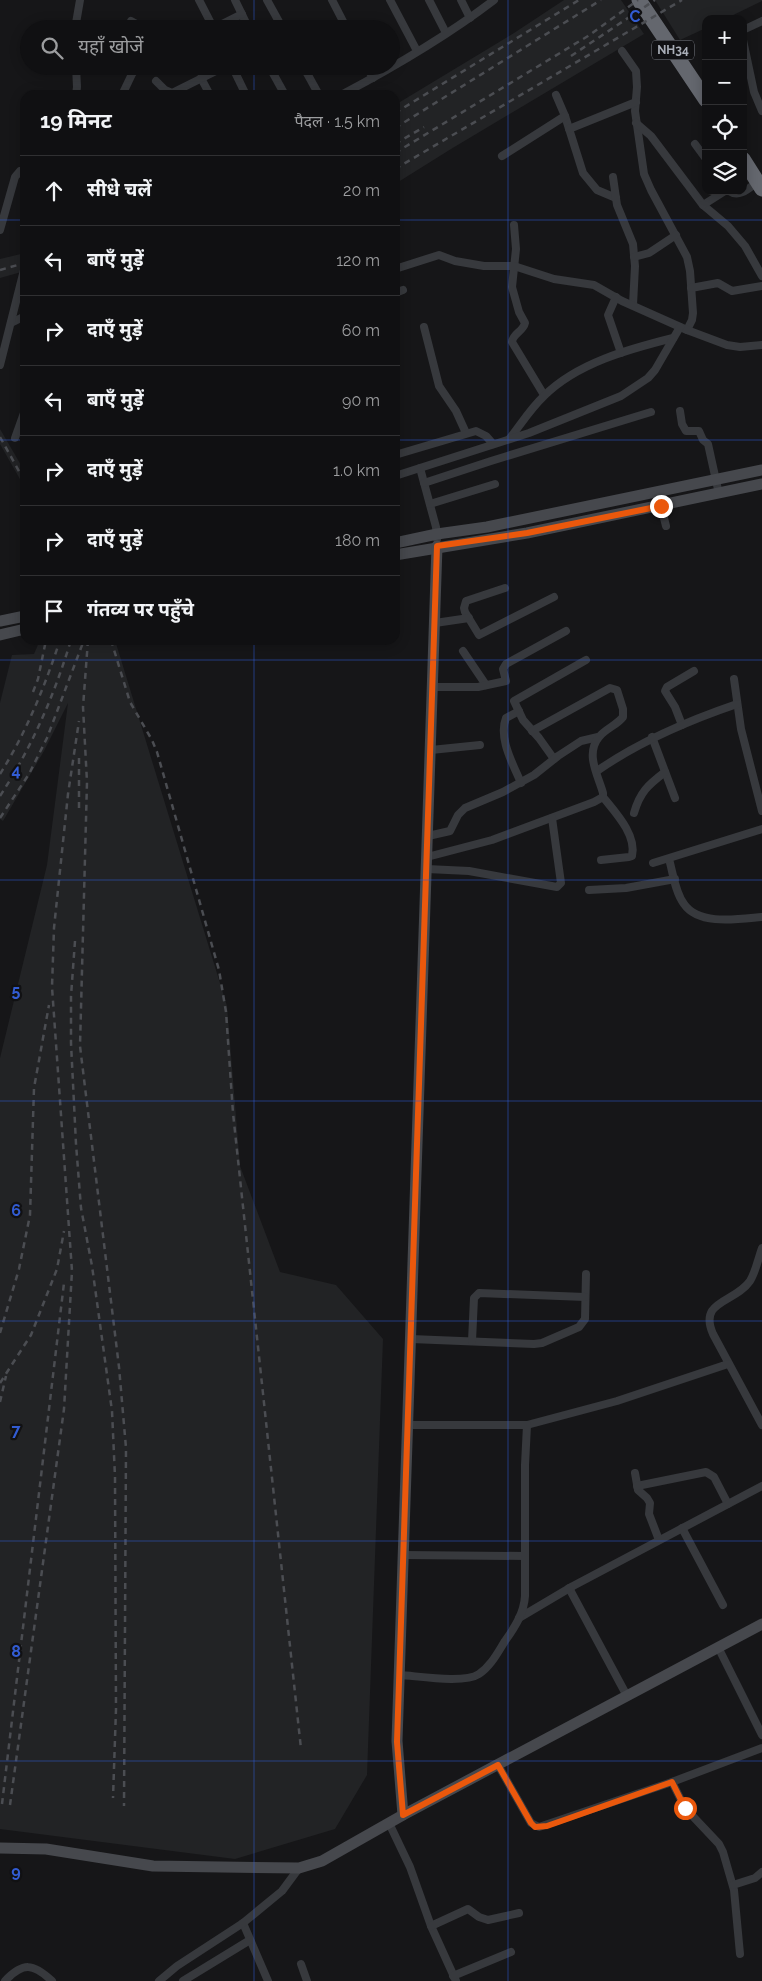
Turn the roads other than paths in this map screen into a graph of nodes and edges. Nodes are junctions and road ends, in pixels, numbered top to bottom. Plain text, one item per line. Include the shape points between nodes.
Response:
1 (80, 0) edge
2 (199, 0) edge
3 (235, 0) edge
4 (267, 0) edge
5 (332, 0) edge
6 (390, 0) edge
7 (429, 0) edge
8 (461, 0) edge
9 (494, 0) edge
10 (639, 0) edge
11 (242, 14) junction
12 (470, 18) junction
13 (77, 20) edge
14 (209, 20) edge
15 (230, 20) edge
16 (245, 20) edge
17 (278, 20) edge
18 (342, 20) edge
19 (762, 21) edge
20 (747, 28) edge
21 (446, 33) junction
22 (622, 50) dead end
23 (417, 51) junction
24 (747, 60) edge
25 (400, 61) edge
26 (76, 75) edge
27 (132, 75) edge
28 (207, 75) edge
29 (236, 75) edge
30 (274, 75) edge
31 (308, 75) edge
32 (371, 75) edge
33 (378, 75) edge
34 (201, 78) junction
35 (373, 78) junction
36 (156, 81) dead end
37 (77, 90) edge
38 (124, 90) edge
39 (165, 90) edge
40 (178, 90) edge
41 (207, 90) edge
42 (244, 90) edge
43 (282, 90) edge
44 (316, 90) edge
45 (351, 90) edge
46 (702, 94) edge
47 (556, 95) dead end
48 (636, 102) junction
49 (762, 111) edge
50 (565, 116) junction
51 (636, 123) junction
52 (569, 129) junction
53 (696, 144) dead end
54 (702, 153) edge
55 (502, 156) dead end
56 (747, 165) edge
57 (20, 171) edge
58 (613, 177) dead end
59 (760, 186) edge
60 (747, 191) edge
61 (720, 195) edge
62 (616, 198) junction
63 (703, 205) junction
64 (514, 225) dead end
65 (0, 230) edge
66 (676, 236) junction
67 (634, 258) junction
68 (514, 266) junction
69 (400, 267) edge
70 (762, 276) edge
71 (20, 286) edge
72 (762, 286) edge
73 (691, 288) junction
74 (616, 297) junction
75 (633, 305) junction
76 (20, 318) edge
77 (11, 323) junction
78 (424, 327) dead end
79 (684, 329) junction
80 (673, 338) junction
81 (762, 344) edge
82 (621, 353) junction
83 (0, 365) edge
84 (544, 395) junction
85 (680, 411) dead end
86 (651, 412) dead end
87 (20, 424) edge
88 (466, 433) junction
89 (15, 438) dead end
90 (510, 438) junction
91 (493, 444) junction
92 (400, 453) edge
93 (420, 468) junction
94 (762, 470) edge
95 (400, 474) edge
96 (716, 479) junction
97 (424, 483) junction
98 (495, 484) dead end
99 (762, 484) edge
100 (719, 494) junction
101 (430, 504) junction
102 (661, 506) junction
103 (666, 526) dead end
104 (437, 534) junction
105 (400, 543) edge
106 (421, 543) junction
107 (437, 546) junction
108 (400, 552) edge
109 (505, 588) dead end
110 (554, 597) dead end
111 (20, 617) edge
112 (469, 618) junction
113 (0, 621) edge
114 (435, 623) junction
115 (20, 631) edge
116 (566, 631) dead end
117 (0, 635) edge
118 (463, 651) dead end
119 (586, 660) dead end
120 (694, 671) dead end
121 (734, 679) dead end
122 (486, 685) junction
123 (433, 687) junction
124 (737, 704) junction
125 (519, 711) junction
126 (682, 725) junction
127 (532, 731) junction
128 (598, 737) junction
129 (652, 737) junction
130 (480, 745) dead end
131 (431, 750) junction
132 (554, 760) junction
133 (596, 771) junction
134 (665, 772) junction
135 (521, 783) junction
136 (602, 797) junction
137 (675, 798) dead end
138 (762, 811) edge
139 (634, 813) dead end
140 (552, 818) junction
141 (762, 829) edge
142 (428, 836) junction
143 (428, 857) junction
144 (669, 859) junction
145 (601, 860) dead end
146 (653, 863) dead end
147 (427, 869) junction
148 (675, 879) junction
149 (589, 890) dead end
150 (762, 917) edge
151 (762, 1248) edge
152 (586, 1274) dead end
153 (586, 1297) junction
154 (411, 1339) junction
155 (472, 1341) junction
156 (728, 1364) junction
157 (408, 1425) junction
158 (528, 1425) junction
159 (762, 1425) edge
160 (635, 1473) dead end
161 (637, 1486) junction
162 (762, 1486) edge
163 (728, 1504) junction
164 (682, 1528) junction
165 (659, 1540) junction
166 (404, 1555) junction
167 (525, 1556) junction
168 (570, 1588) junction
169 (723, 1605) dead end
170 (519, 1618) junction
171 (762, 1624) edge
172 (718, 1647) junction
173 (400, 1675) junction
174 (627, 1696) junction
175 (762, 1735) edge
176 (762, 1748) edge
177 (498, 1765) junction
178 (672, 1782) junction
179 (403, 1815) junction
180 (389, 1823) junction
181 (0, 1848) edge
182 (299, 1868) junction
183 (762, 1872) edge
184 (733, 1885) junction
185 (519, 1913) dead end
186 (243, 1923) junction
187 (431, 1926) junction
188 (250, 1940) junction
189 (511, 1952) dead end
190 (740, 1954) dead end
191 (301, 1964) dead end
192 (177, 1966) junction
193 (454, 1978) edge
194 (5, 1981) edge
195 (52, 1981) edge
196 (159, 1981) edge
197 (182, 1981) edge
198 (268, 1981) edge
199 (307, 1981) edge

1 - 13 street
2 - 14 street
3 - 11 street
4 - 17 street
5 - 18 street
6 - 23 street
7 - 21 street
8 - 12 street
9 - 12 street
10 - 46 highway, NH34
11 - 15 street
11 - 16 street
12 - 21 street
19 - 20 street
21 - 23 street
22 - 48 street via 636,72
23 - 25 street
24 - 49 street
26 - 37 street
27 - 38 street
28 - 34 street
29 - 42 street
30 - 43 street
31 - 44 street
32 - 35 street
33 - 35 street
34 - 40 street
34 - 41 street
35 - 45 street
36 - 39 street
47 - 50 street
48 - 51 street
48 - 52 street
50 - 52 street
50 - 55 street
51 - 63 street via 651,136
51 - 66 street via 644,174
52 - 62 street via 588,180 597,190
53 - 54 street
56 - 59 highway
57 - 65 street via 15,177
58 - 62 street
59 - 60 street
61 - 63 street
62 - 67 street via 631,237
63 - 70 street via 745,246
64 - 68 street
66 - 67 street via 649,253
66 - 73 street via 689,264
67 - 75 street
68 - 69 street via 484,266 439,255
68 - 74 street via 554,279 594,285
68 - 84 street via 512,292 525,324 512,342
71 - 77 street
72 - 73 street via 732,291 718,283
73 - 79 street via 692,320
74 - 75 street
74 - 82 street via 608,315
75 - 79 street
76 - 77 street
77 - 83 street
78 - 88 street via 439,386
79 - 80 street
79 - 81 street via 726,345
80 - 82 street
80 - 90 street via 655,370 637,387
82 - 84 street via 576,373
84 - 90 street
85 - 96 street via 686,431 699,431 708,444
86 - 97 street
87 - 89 street
88 - 91 street via 481,432
88 - 92 street
90 - 91 street
91 - 93 street
93 - 95 street
93 - 97 street
94 - 96 main road
96 - 100 street
96 - 104 main road via 496,526
97 - 101 street
98 - 101 street
99 - 100 main road
100 - 102 main road
101 - 104 street
102 - 103 street
102 - 107 main road via 527,533
104 - 106 main road
104 - 107 street
105 - 106 main road
106 - 107 main road
106 - 108 main road
107 - 114 main road
109 - 112 street via 466,601 464,608
110 - 112 street via 479,635
111 - 113 main road
112 - 114 street
114 - 123 main road
115 - 117 main road
116 - 122 street via 506,664 503,669 506,680
118 - 122 street
119 - 125 street via 514,701
120 - 126 street via 665,690
121 - 124 street
122 - 123 street
123 - 131 main road
124 - 126 street
124 - 138 street
125 - 127 street
125 - 135 street via 506,718 504,724 507,748
126 - 129 street
127 - 128 street via 615,688 623,717
127 - 132 street
128 - 132 street via 581,741
128 - 133 street via 591,758
129 - 133 street
129 - 134 street
130 - 131 street
131 - 142 main road
132 - 135 street
133 - 136 street
134 - 137 street
134 - 139 street via 645,789
135 - 142 street via 465,808 450,831
136 - 140 street
136 - 145 street via 627,831 633,849 632,856
140 - 143 street via 492,840
140 - 147 street via 561,883 557,887 476,872
141 - 144 street
142 - 143 main road
143 - 147 main road
144 - 146 street
144 - 148 street
147 - 154 main road
148 - 149 street via 626,888
148 - 150 street via 684,906 705,917 725,920
151 - 156 street via 750,1281 710,1312 709,1325
152 - 153 street
153 - 155 street via 583,1323 542,1343
153 - 155 street via 479,1293 474,1298
154 - 155 street
154 - 157 main road
156 - 158 street via 617,1401
156 - 159 street
157 - 158 street
157 - 166 main road
158 - 167 street
160 - 161 street
161 - 163 street via 706,1472 714,1477
161 - 165 street via 650,1500 649,1514
162 - 163 street
163 - 164 street
164 - 165 street
164 - 169 street
165 - 168 street
166 - 167 street
166 - 173 main road
167 - 170 street via 526,1596
168 - 170 street
168 - 174 street
170 - 173 street via 488,1666 471,1678
171 - 172 main road
172 - 174 main road
172 - 175 street
173 - 179 main road via 397,1742
174 - 177 main road
176 - 178 street
177 - 178 street via 531,1823 539,1827
177 - 179 main road
178 - 184 street via 685,1808 719,1844
179 - 180 main road
180 - 182 main road via 322,1861
180 - 187 street via 410,1867
181 - 182 main road via 46,1849 153,1866
182 - 186 street via 282,1891
183 - 184 street via 755,1878
184 - 190 street
185 - 187 street via 488,1920 468,1909
186 - 188 street
186 - 192 street
187 - 193 street
188 - 197 street
188 - 198 street
189 - 193 street
191 - 199 street
192 - 196 street
192 - 197 street
194 - 195 street via 24,1966 37,1969

